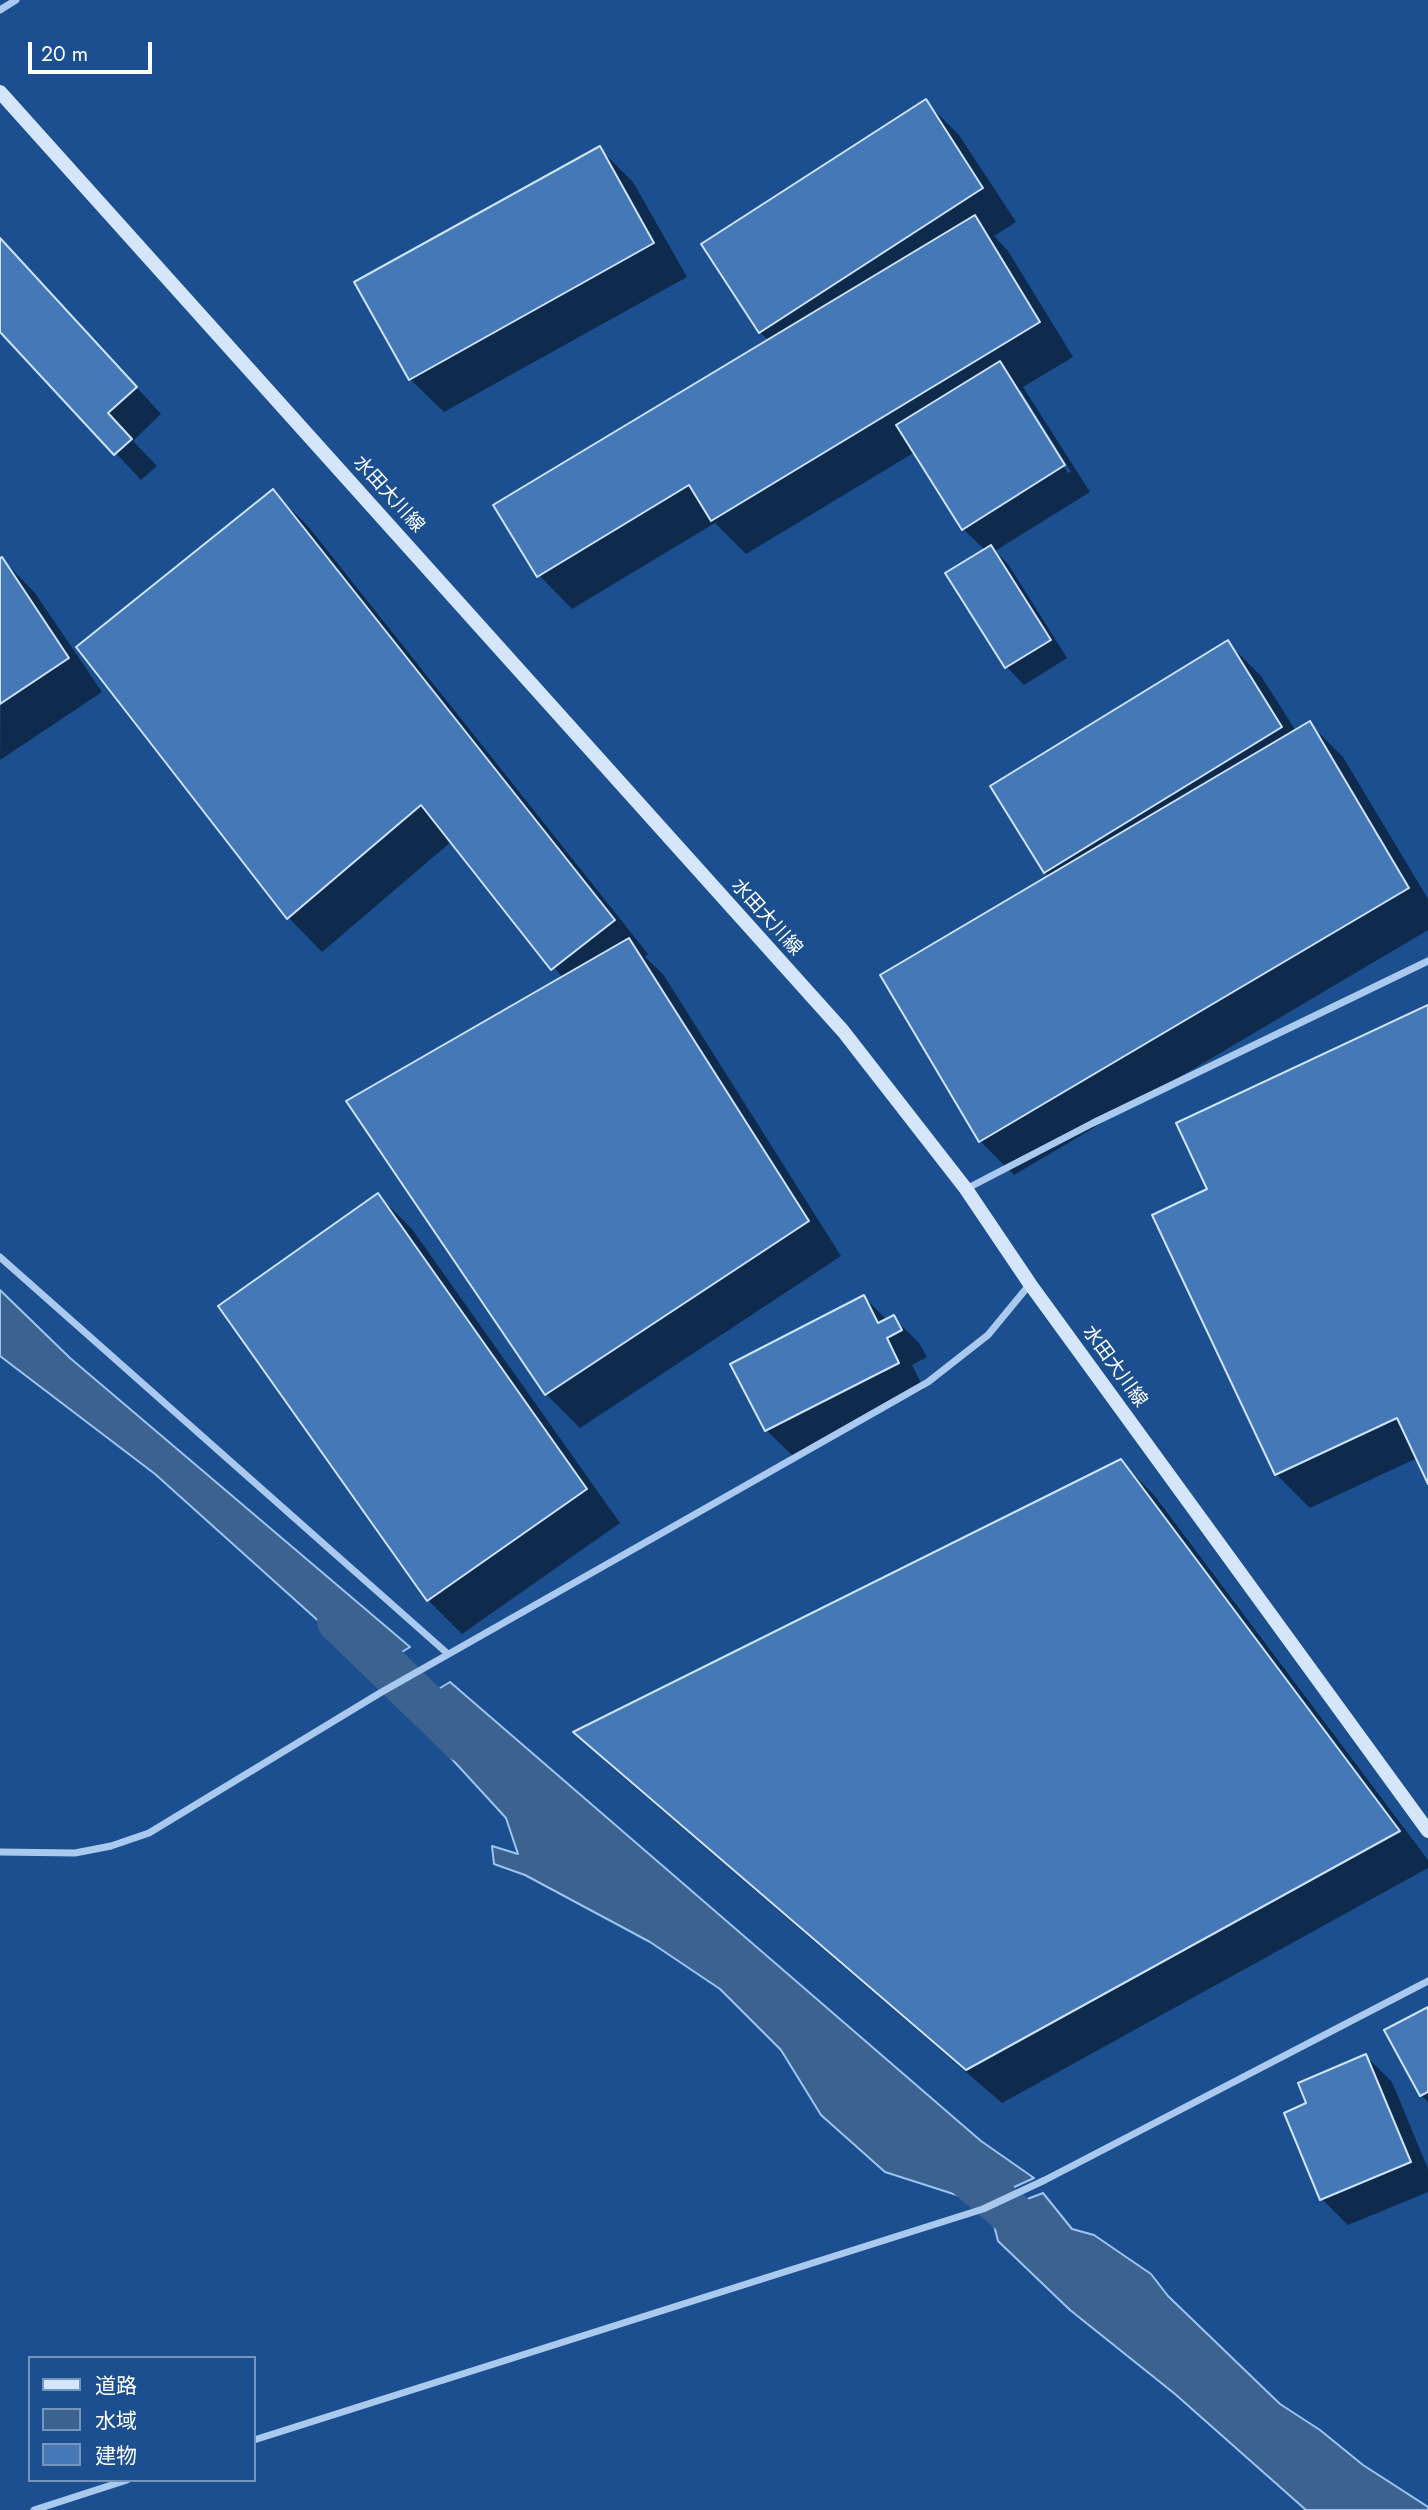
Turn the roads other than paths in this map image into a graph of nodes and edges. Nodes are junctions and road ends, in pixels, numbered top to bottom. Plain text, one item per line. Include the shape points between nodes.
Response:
1 (16, 0) edge
2 (0, 10) edge
3 (0, 92) edge
4 (1428, 961) edge
5 (966, 1189) junction
6 (0, 1257) edge
7 (1030, 1284) junction
8 (448, 1654) junction
9 (1428, 1831) edge
10 (0, 1852) edge
11 (1428, 1981) edge
12 (256, 2439) edge
13 (121, 2482) edge
14 (34, 2510) edge

1 - 2 street
3 - 5 main road, 水田大川線 via 842,1031
4 - 5 street
5 - 7 main road, 水田大川線
6 - 8 street
7 - 8 street via 988,1335 928,1382
7 - 9 main road, 水田大川線
8 - 10 street via 149,1833 75,1853
11 - 12 street via 983,2208
13 - 14 street

